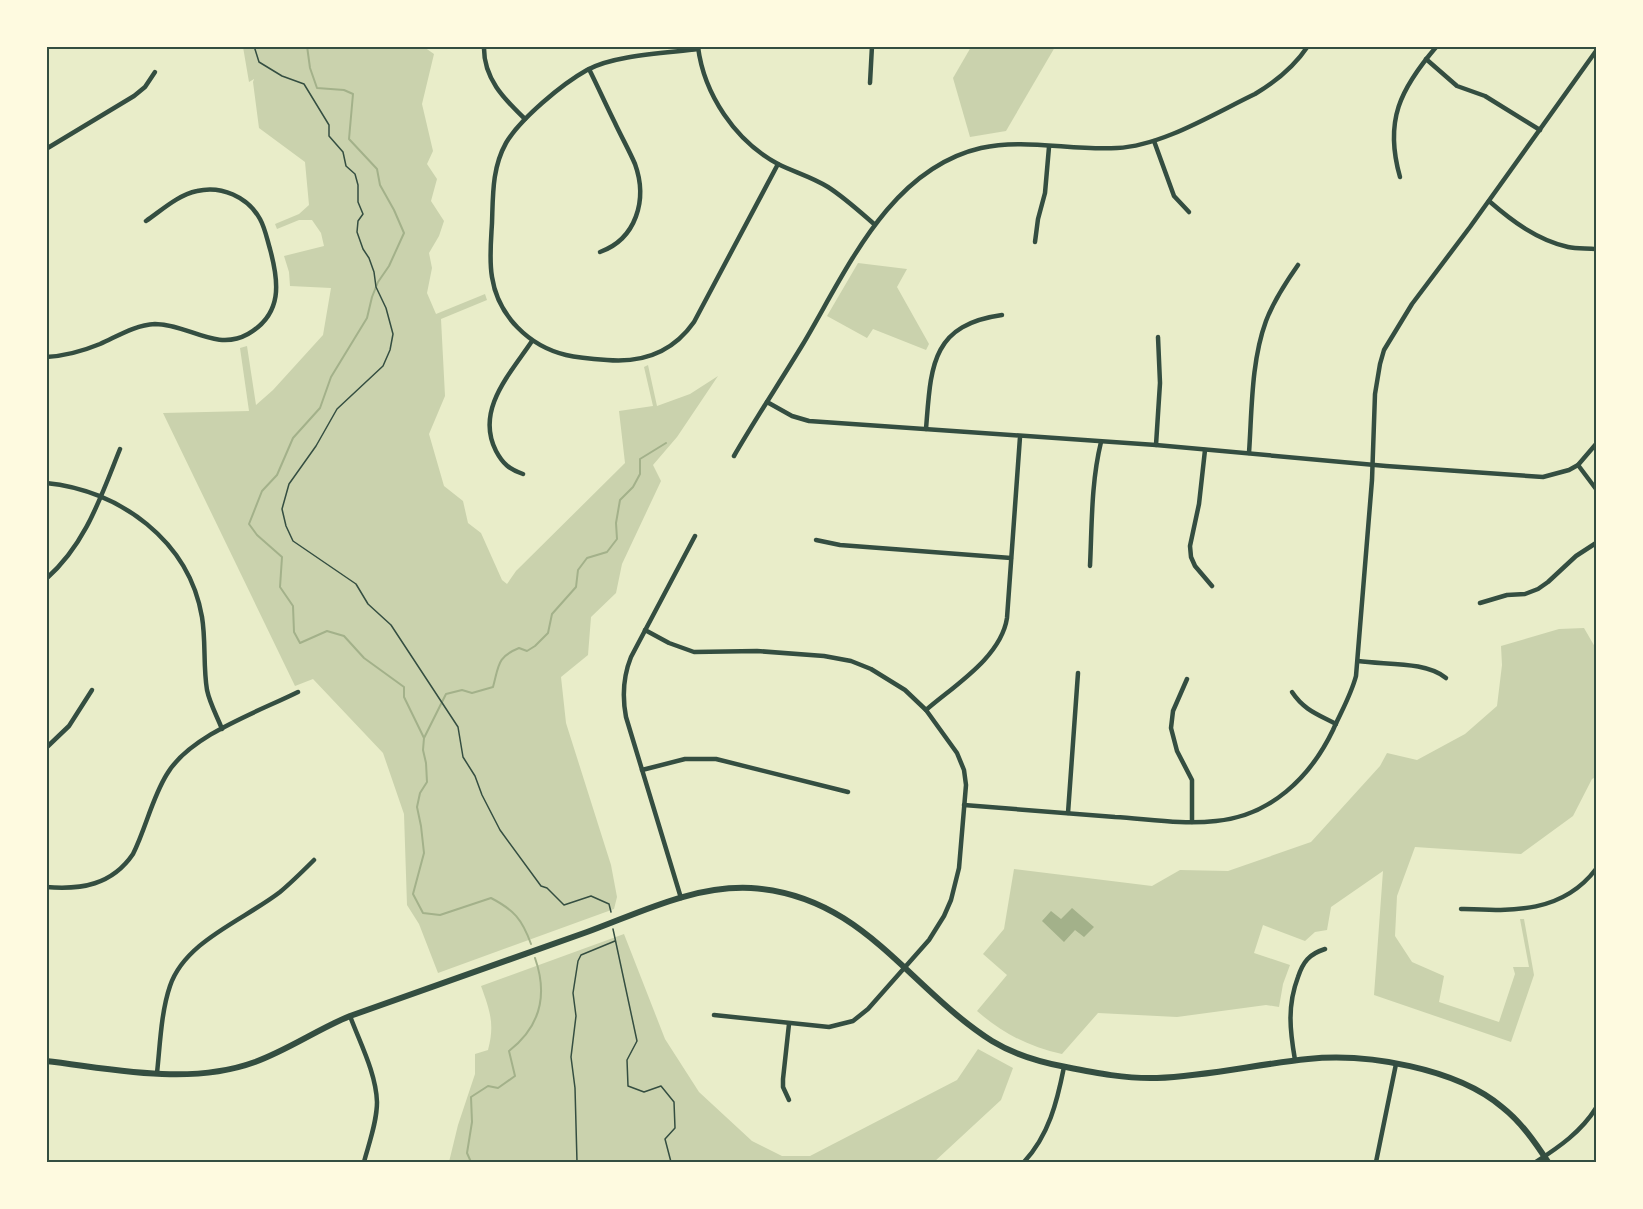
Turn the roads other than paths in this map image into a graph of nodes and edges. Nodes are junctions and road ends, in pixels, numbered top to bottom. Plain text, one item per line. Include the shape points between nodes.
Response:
1 (484, 46) edge
2 (872, 46) edge
3 (1308, 46) edge
4 (1437, 46) edge
5 (698, 48) edge
6 (1596, 51) edge
7 (1426, 59) junction
8 (589, 69) junction
9 (155, 72) dead end
10 (870, 83) dead end
11 (525, 119) junction
12 (1540, 130) junction
13 (1154, 141) junction
14 (1049, 147) junction
15 (46, 149) edge
16 (778, 164) junction
17 (1400, 177) dead end
18 (1489, 201) junction
19 (1189, 212) dead end
20 (146, 221) dead end
21 (874, 224) junction
22 (1035, 242) dead end
23 (1596, 249) edge
24 (600, 252) dead end
25 (1298, 265) dead end
26 (1002, 315) dead end
27 (1158, 337) dead end
28 (532, 341) junction
29 (46, 357) edge
30 (767, 402) junction
31 (926, 429) junction
32 (1020, 437) junction
33 (1101, 442) junction
34 (1596, 444) edge
35 (1156, 445) junction
36 (120, 448) dead end
37 (1205, 450) junction
38 (1249, 453) junction
39 (734, 456) dead end
40 (1372, 465) junction
41 (1578, 465) junction
42 (523, 474) dead end
43 (46, 483) edge
44 (1596, 489) edge
45 (101, 495) junction
46 (695, 536) dead end
47 (816, 540) dead end
48 (1596, 543) edge
49 (1011, 558) junction
50 (1090, 566) dead end
51 (46, 579) edge
52 (1212, 586) dead end
53 (1480, 603) dead end
54 (645, 630) junction
55 (1358, 661) junction
56 (1078, 672) dead end
57 (1446, 678) dead end
58 (1187, 679) dead end
59 (92, 690) dead end
60 (298, 692) dead end
61 (1292, 692) dead end
62 (926, 710) junction
63 (1336, 724) junction
64 (222, 729) junction
65 (46, 748) edge
66 (642, 770) junction
67 (848, 792) dead end
68 (964, 806) junction
69 (1068, 813) junction
70 (1192, 822) junction
71 (314, 860) dead end
72 (1596, 869) edge
73 (46, 887) edge
74 (681, 898) junction
75 (1461, 909) dead end
76 (1325, 949) dead end
77 (905, 968) junction
78 (714, 1015) dead end
79 (350, 1016) junction
80 (789, 1024) junction
81 (1295, 1060) junction
82 (46, 1061) edge
83 (1396, 1064) junction
84 (1064, 1067) junction
85 (157, 1073) junction
86 (789, 1100) dead end
87 (1596, 1108) edge
88 (1029, 1158) junction
89 (1546, 1160) edge
90 (364, 1162) edge
91 (1024, 1162) edge
92 (1035, 1162) edge
93 (1376, 1162) edge
94 (1536, 1162) edge

1 - 11 street via 486,65 495,86
2 - 10 street
3 - 13 street via 1294,65 1270,85
4 - 7 street
5 - 8 street
5 - 16 street via 710,87 726,116 749,143
6 - 12 street
7 - 12 street via 1457,86 1485,96
7 - 17 street via 1394,119 1393,146
8 - 11 street
8 - 24 street via 634,164 639,184 631,227 619,242
9 - 15 street via 146,87 134,96
11 - 28 street via 505,145 495,171 490,265 501,306
12 - 18 street
13 - 14 street via 1117,148
13 - 19 street via 1174,196
14 - 21 street via 1001,145 958,155 923,177
14 - 22 street via 1046,193
16 - 21 street via 827,186
16 - 28 street via 694,322 672,345 646,357 619,361 567,356
18 - 23 street via 1537,236 1568,247
18 - 40 street via 1406,311 1384,350 1376,386
20 - 29 street via 180,197 199,190 223,191 241,199 256,213 263,227 277,279 276,299 269,314 254,330 231,339 212,339 181,328 151,325 130,329 78,352
21 - 30 street
25 - 38 street via 1273,304 1258,348
26 - 31 street via 968,324 942,348 931,374
27 - 35 street
28 - 42 street via 499,390 489,419 492,442 500,459
30 - 31 street via 809,421
30 - 39 street
31 - 32 street
32 - 33 street
32 - 49 street
33 - 35 street
33 - 50 street via 1096,461
34 - 41 street
35 - 37 street
36 - 45 street
37 - 38 street
37 - 52 street via 1190,546 1195,566
38 - 40 street
40 - 41 street via 1543,477 1564,473
40 - 55 street
41 - 44 street
43 - 45 street
45 - 51 street via 77,546
45 - 64 street via 151,527 187,574 202,614 208,696
46 - 54 street
47 - 49 street
48 - 53 street via 1538,589
49 - 62 street via 1006,624 996,646
54 - 62 street via 694,652 757,651 851,661 890,679
54 - 66 street via 629,663 623,692 626,717
55 - 57 street via 1429,668
55 - 63 street via 1351,692
56 - 69 street
58 - 70 street via 1173,711 1171,728 1177,751 1192,780
59 - 65 street via 69,726
60 - 64 street
61 - 63 street via 1300,705
62 - 68 street via 962,762 966,779
63 - 70 street via 1312,767 1283,795 1233,818
64 - 73 street via 188,748 172,765 140,839 121,869 86,887
66 - 67 street via 685,759 716,759
66 - 74 street
68 - 69 street
68 - 77 street via 959,867 951,900 936,930
69 - 70 street
71 - 85 street via 280,892 201,944 181,964 167,996
72 - 75 street via 1577,888 1535,907
74 - 77 street via 737,888 799,897 849,921
74 - 79 street
76 - 81 street via 1305,960 1292,991 1289,1017
77 - 80 street via 853,1020 830,1028
77 - 84 street via 990,1040 1019,1055
78 - 80 street
79 - 85 street via 241,1066 204,1074
79 - 90 street via 377,1101
80 - 86 street via 783,1087
81 - 83 street via 1350,1058
81 - 84 street via 1156,1078 1104,1075
82 - 85 street
83 - 89 street via 1442,1074 1482,1092 1517,1120
83 - 93 street
84 - 88 street via 1051,1117
87 - 89 street via 1584,1125
88 - 91 street
88 - 92 street
89 - 94 street

